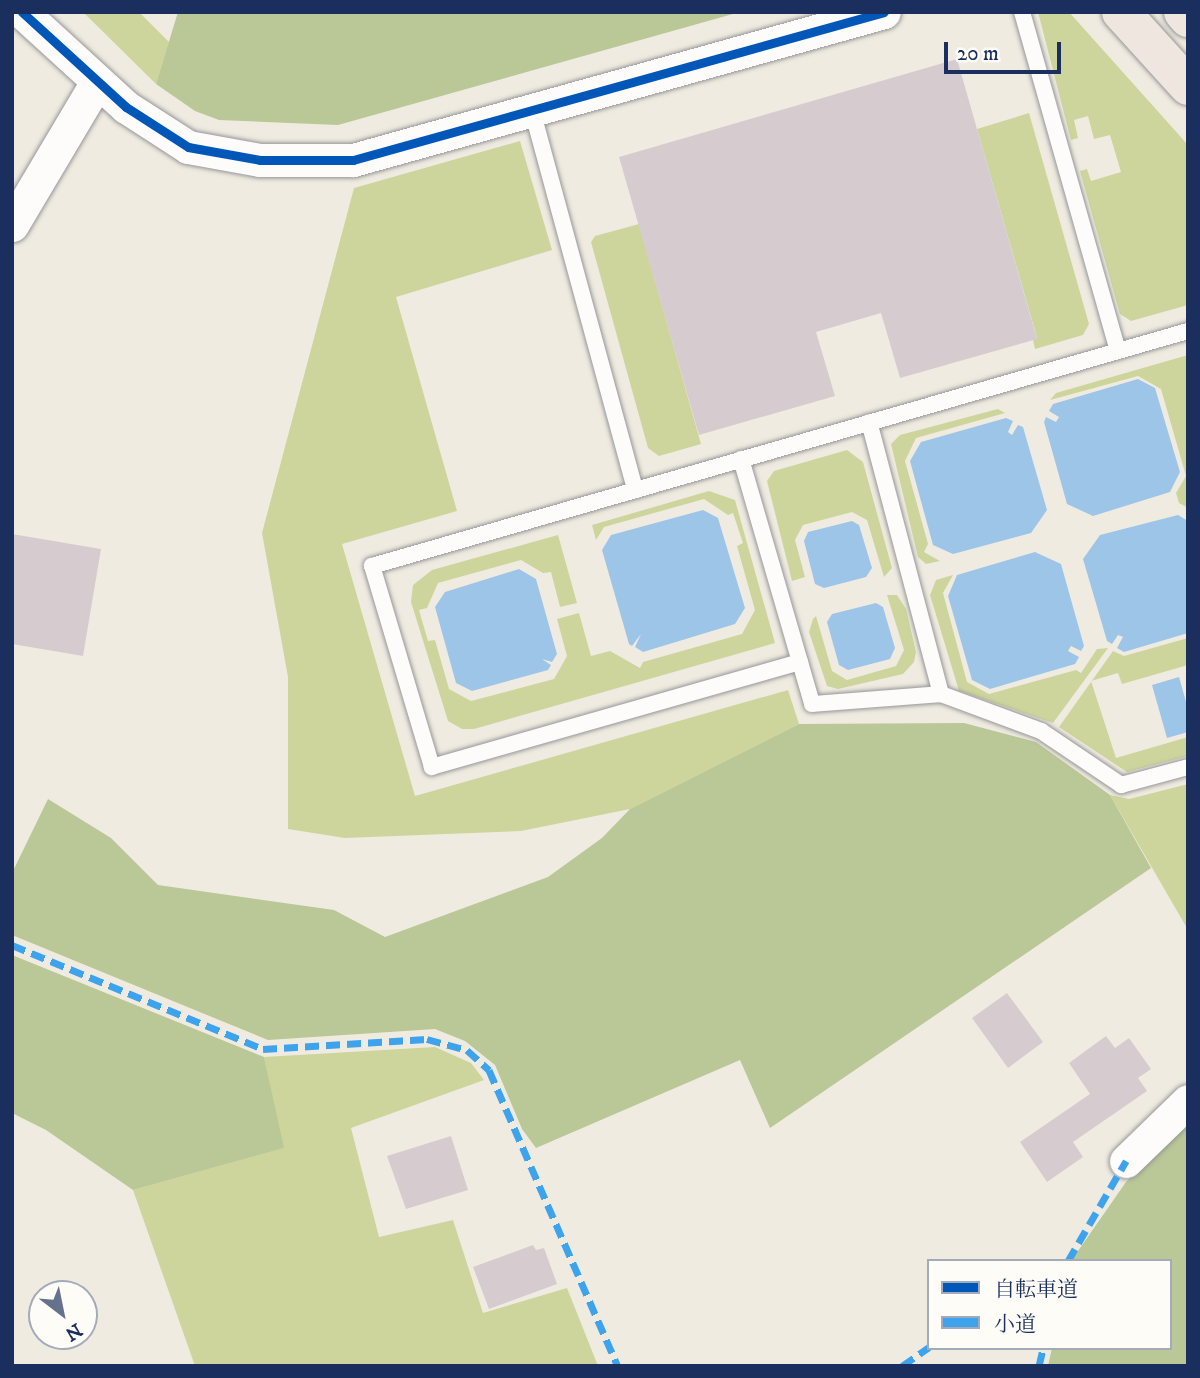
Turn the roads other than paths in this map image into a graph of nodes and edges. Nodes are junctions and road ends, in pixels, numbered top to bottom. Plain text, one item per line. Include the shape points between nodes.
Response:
1 (22, 12) edge
2 (884, 12) edge
3 (1022, 12) edge
4 (1121, 12) edge
5 (1183, 12) edge
6 (1188, 18) edge
7 (97, 82) junction
8 (1188, 86) edge
9 (532, 110) junction
10 (12, 225) edge
11 (1188, 331) edge
12 (1118, 351) junction
13 (869, 422) junction
14 (741, 459) junction
15 (635, 490) junction
16 (800, 662) junction
17 (941, 694) junction
18 (1188, 767) edge
19 (1188, 1101) edge
20 (1126, 1161) dead end

1 - 7 street
2 - 9 street
3 - 12 lane
4 - 8 main road
5 - 6 main road
7 - 9 street via 188,147 260,160 354,160
7 - 10 street
9 - 15 lane
11 - 12 lane
12 - 13 lane
13 - 14 lane
13 - 17 lane
14 - 15 lane
14 - 16 lane
15 - 16 lane via 372,566 432,767
16 - 17 lane via 812,704
17 - 18 lane via 1041,732 1121,785
19 - 20 street

